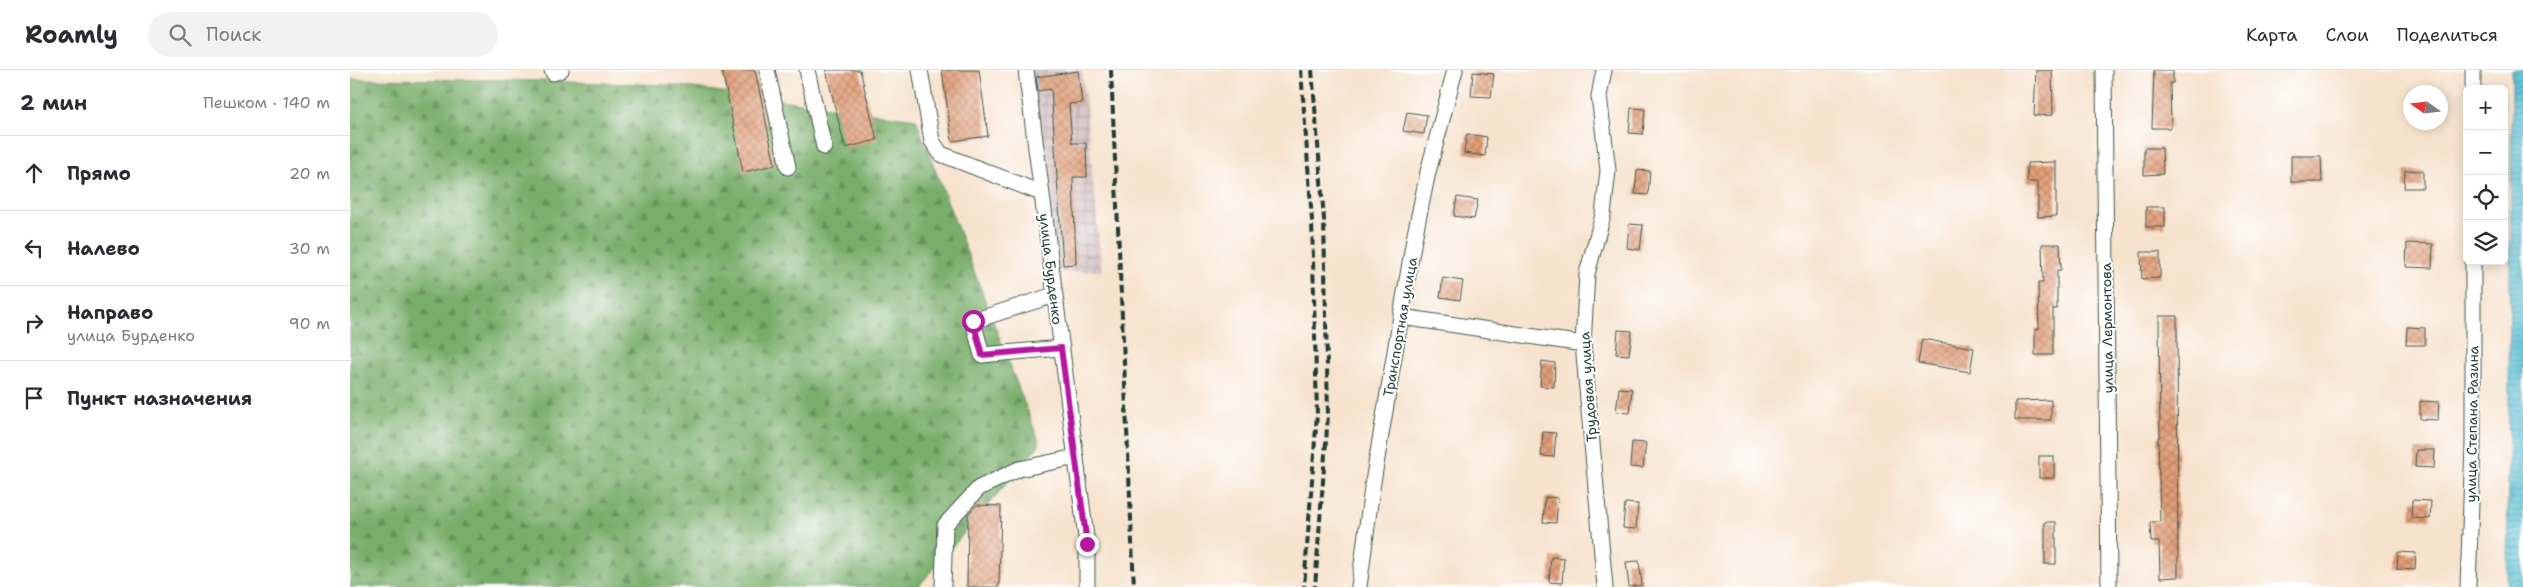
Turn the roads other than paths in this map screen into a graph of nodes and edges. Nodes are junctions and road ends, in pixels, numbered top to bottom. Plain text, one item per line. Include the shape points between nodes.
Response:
1 (767, 70) edge
2 (807, 70) edge
3 (920, 70) edge
4 (1026, 70) edge
5 (1455, 70) edge
6 (1604, 70) edge
7 (2104, 70) edge
8 (2473, 70) edge
9 (2473, 85) edge
10 (824, 147) dead end
11 (788, 168) dead end
12 (1041, 194) junction
13 (2473, 265) edge
14 (1054, 295) junction
15 (1402, 317) junction
16 (1583, 344) junction
17 (1061, 348) junction
18 (1076, 457) junction
19 (943, 587) edge
20 (1087, 587) edge
21 (1359, 587) edge
22 (1604, 587) edge
23 (2109, 587) edge
24 (2468, 587) edge

1 - 11 street
2 - 10 street
3 - 12 street via 932,141 941,154
4 - 12 street, улица Бурденко
5 - 15 street, Транспортная улица via 1428,172
6 - 16 street, Трудовая улица via 1599,96 1608,170 1603,215 1587,274
7 - 23 street, улица Лермонтова
8 - 9 street
12 - 14 street, улица Бурденко
13 - 24 street, улица Степана Разина via 2473,444
14 - 17 street, улица Бурденко
14 - 17 street via 973,321 982,355
15 - 16 street
15 - 21 street, Транспортная улица via 1372,488
16 - 22 street, Трудовая улица
17 - 18 street, улица Бурденко
18 - 19 street via 1019,469 979,488 945,525
18 - 20 street, улица Бурденко via 1087,544

